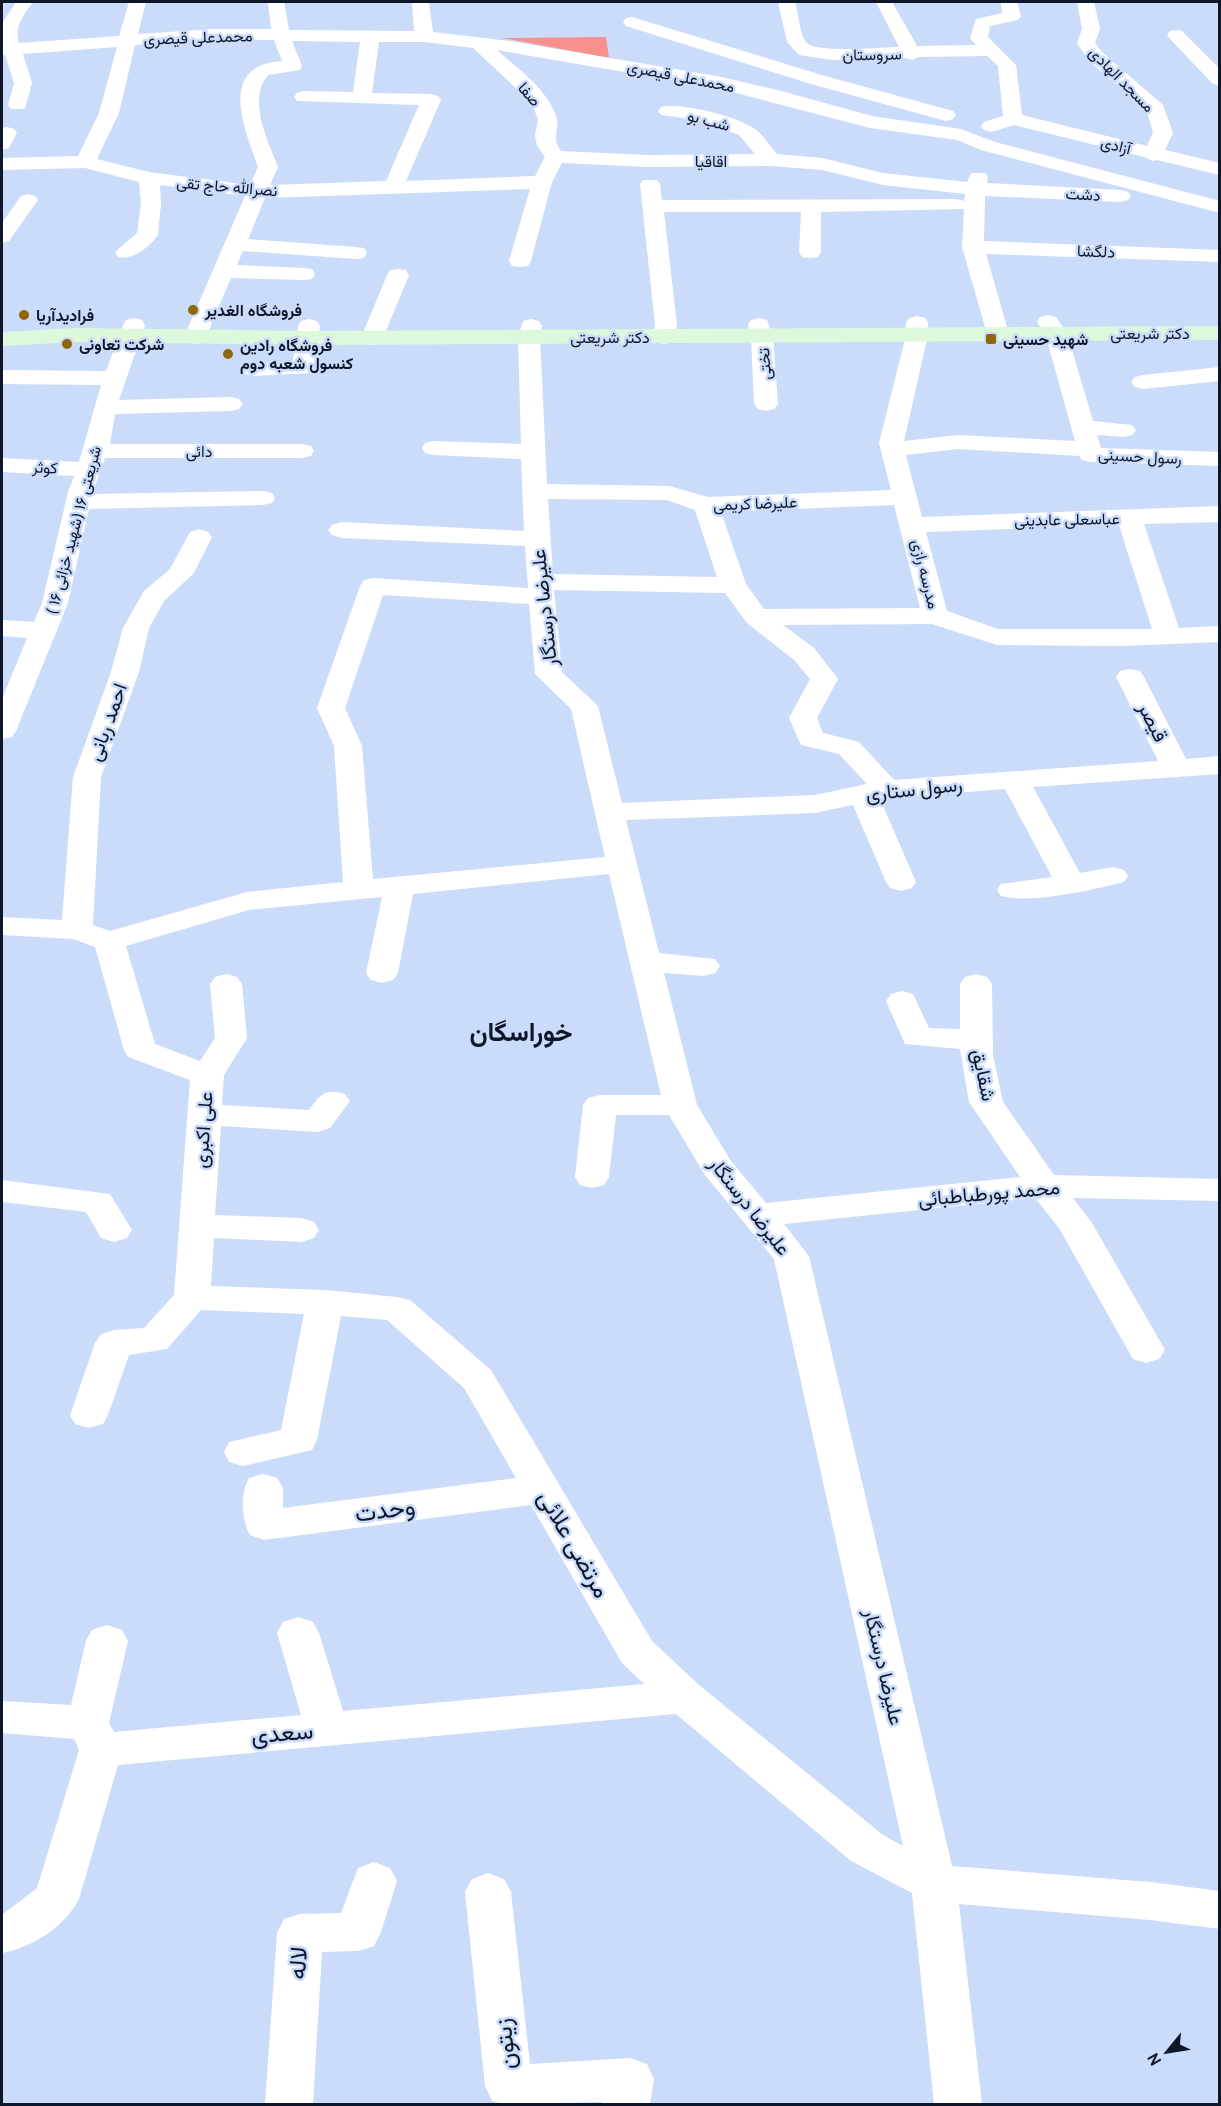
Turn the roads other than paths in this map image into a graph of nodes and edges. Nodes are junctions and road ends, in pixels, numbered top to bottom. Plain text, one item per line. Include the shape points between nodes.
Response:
1 (24, 2) edge
2 (137, 2) edge
3 (276, 2) edge
4 (421, 2) edge
5 (632, 2) edge
6 (787, 2) edge
7 (884, 2) edge
8 (1009, 2) edge
9 (1086, 2) edge
10 (632, 22) junction
11 (1176, 35) dead end
12 (281, 36) junction
13 (424, 37) junction
14 (370, 38) junction
15 (128, 40) junction
16 (479, 43) junction
17 (6, 50) edge
18 (993, 50) junction
19 (912, 54) junction
20 (633, 66) junction
21 (1220, 80) edge
22 (613, 84) dead end
23 (304, 97) dead end
24 (362, 97) junction
25 (18, 105) dead end
26 (668, 111) dead end
27 (1012, 119) junction
28 (988, 137) junction
29 (1153, 155) junction
30 (555, 158) junction
31 (771, 160) junction
32 (648, 161) junction
33 (85, 162) junction
34 (3, 168) edge
35 (1220, 169) edge
36 (149, 178) junction
37 (542, 182) junction
38 (393, 188) junction
39 (259, 192) junction
40 (974, 197) junction
41 (28, 200) dead end
42 (1192, 200) junction
43 (653, 206) junction
44 (811, 206) junction
45 (1220, 207) edge
46 (332, 234) dead end
47 (2, 237) edge
48 (236, 244) junction
49 (973, 247) junction
50 (317, 250) junction
51 (126, 252) dead end
52 (810, 252) dead end
53 (356, 253) dead end
54 (1220, 256) edge
55 (520, 261) dead end
56 (224, 271) junction
57 (304, 274) dead end
58 (398, 275) dead end
59 (1220, 321) edge
60 (2, 328) edge
61 (996, 328) junction
62 (1052, 328) junction
63 (917, 329) junction
64 (131, 331) junction
65 (197, 331) junction
66 (665, 331) junction
67 (760, 331) junction
68 (308, 332) junction
69 (374, 332) junction
70 (530, 332) junction
71 (1220, 333) edge
72 (2, 339) edge
73 (254, 369) dead end
74 (1220, 374) edge
75 (2, 377) edge
76 (116, 378) junction
77 (1143, 382) dead end
78 (231, 404) dead end
79 (766, 404) dead end
80 (105, 407) junction
81 (436, 422) dead end
82 (1124, 430) dead end
83 (1085, 438) junction
84 (893, 449) junction
85 (302, 451) dead end
86 (532, 452) junction
87 (1220, 459) edge
88 (92, 460) junction
89 (2, 465) edge
90 (534, 492) junction
91 (906, 497) junction
92 (263, 498) dead end
93 (78, 502) junction
94 (705, 505) junction
95 (1129, 518) junction
96 (1218, 519) edge
97 (914, 525) junction
98 (341, 530) dead end
99 (199, 537) dead end
100 (537, 539) junction
101 (733, 585) junction
102 (541, 590) junction
103 (935, 616) junction
104 (756, 617) junction
105 (2, 628) edge
106 (43, 632) junction
107 (1220, 634) edge
108 (1168, 636) junction
109 (1130, 677) dead end
110 (2, 731) edge
111 (1220, 765) edge
112 (1176, 767) junction
113 (1015, 780) junction
114 (875, 791) junction
115 (609, 812) junction
116 (622, 864) junction
117 (1113, 876) dead end
118 (901, 882) dead end
119 (1071, 884) junction
120 (399, 885) junction
121 (359, 890) junction
122 (1012, 890) dead end
123 (2, 926) edge
124 (77, 930) junction
125 (110, 941) junction
126 (645, 962) junction
127 (704, 966) dead end
128 (382, 974) dead end
129 (226, 984) dead end
130 (976, 984) dead end
131 (902, 1001) dead end
132 (976, 1040) junction
133 (207, 1075) junction
134 (333, 1101) dead end
135 (680, 1106) junction
136 (206, 1115) junction
137 (592, 1177) dead end
138 (1044, 1186) junction
139 (1220, 1190) edge
140 (2, 1191) edge
141 (759, 1215) junction
142 (196, 1226) junction
143 (114, 1230) dead end
144 (301, 1230) dead end
145 (192, 1298) junction
146 (325, 1302) junction
147 (1146, 1350) dead end
148 (89, 1414) dead end
149 (243, 1452) dead end
150 (263, 1488) dead end
151 (543, 1489) junction
152 (298, 1633) dead end
153 (107, 1641) dead end
154 (684, 1697) junction
155 (2, 1717) edge
156 (327, 1729) junction
157 (94, 1736) junction
158 (374, 1881) dead end
159 (934, 1884) junction
160 (488, 1892) dead end
161 (1220, 1910) edge
162 (2, 1934) edge
163 (289, 2104) edge
164 (626, 2104) edge
165 (958, 2104) edge

1 - 17 street via 11,21
2 - 15 street
3 - 12 street
4 - 13 street
5 - 10 street
6 - 19 street, سروستان via 796,42 805,51
7 - 19 street
8 - 18 street via 1012,16 982,23 979,38
9 - 29 street, مسجد الهادی via 1091,29 1086,43 1095,56 1156,109 1163,133
10 - 20 street
10 - 28 street
11 - 21 street
12 - 14 street, محمدعلی قیصری
12 - 15 street, محمدعلی قیصری via 214,34
12 - 39 street via 293,66 263,70 252,81 249,108 268,167
13 - 14 street, محمدعلی قیصری
13 - 16 street, محمدعلی قیصری
14 - 24 street
15 - 17 street, محمدعلی قیصری
15 - 33 street via 130,60 110,113
16 - 20 street, محمدعلی قیصری
16 - 30 street, صفا via 541,101 548,120 547,146
17 - 25 street via 23,83
18 - 19 street, سروستان
18 - 27 street via 1007,65
20 - 22 street
20 - 28 street, محمدعلی قیصری via 778,96 870,122
23 - 24 street
24 - 38 street via 431,100
26 - 31 street, شب بو via 701,115 746,131
27 - 28 street
27 - 29 street, آزادی
28 - 40 street
28 - 42 street, محمدعلی قیصری
29 - 35 street, آزادی
30 - 32 street, اقاقیا
30 - 37 street
31 - 32 street, اقاقیا
31 - 40 street, اقاقیا via 822,164
32 - 43 street
33 - 34 street, نصرالله حاج تقی
33 - 36 street, نصرالله حاج تقی
36 - 39 street, نصرالله حاج تقی
36 - 51 street via 147,235
37 - 38 street, نصرالله حاج تقی
37 - 55 street
38 - 39 street, نصرالله حاج تقی
39 - 48 street
40 - 42 street, دشت
40 - 44 street
40 - 49 street
41 - 47 street
42 - 45 street, محمدعلی قیصری
43 - 44 street
43 - 66 street
44 - 52 street
46 - 50 street
48 - 50 street
48 - 56 street
49 - 54 street, دلگشا
49 - 61 street
50 - 53 street
56 - 57 street
56 - 65 street
58 - 69 street
59 - 62 main road, دکتر شریعتی
60 - 64 main road, دکتر شریعتی
61 - 62 main road, دکتر شریعتی
61 - 63 main road, دکتر شریعتی
62 - 71 main road, دکتر شریعتی
62 - 83 street, رسول حسینی
63 - 67 main road, دکتر شریعتی
63 - 84 street, مدرسه رازی via 891,443
64 - 65 main road, دکتر شریعتی
64 - 72 main road, دکتر شریعتی
64 - 76 street, شریعتی ۱۶ (شهید خزائی ۱۶ )
65 - 68 main road, دکتر شریعتی
66 - 67 main road, دکتر شریعتی
66 - 70 main road, دکتر شریعتی
67 - 79 street, تختی
68 - 69 main road, دکتر شریعتی
68 - 73 street via 303,368
69 - 70 main road, دکتر شریعتی
70 - 86 street, علیرضا درستگار
74 - 77 street
75 - 76 street
76 - 80 street, شریعتی ۱۶ (شهید خزائی ۱۶ )
78 - 80 street
80 - 88 street, شریعتی ۱۶ (شهید خزائی ۱۶ )
81 - 86 street via 433,456
82 - 83 street
83 - 84 street via 958,442
83 - 87 street, رسول حسینی via 1091,455
84 - 91 street, مدرسه رازی
85 - 88 street, دائی
86 - 90 street, علیرضا درستگار
88 - 89 street, کوثر
88 - 93 street, شریعتی ۱۶ (شهید خزائی ۱۶ )
90 - 94 street, علیرضا کریمی via 669,493
90 - 100 street, علیرضا درستگار
91 - 94 street, علیرضا کریمی
91 - 97 street, مدرسه رازی
92 - 93 street
93 - 106 street, شریعتی ۱۶ (شهید خزائی ۱۶ ) via 55,603
94 - 101 street
95 - 96 street, عباسعلی عابدینی
95 - 97 street, عباسعلی عابدینی
95 - 108 street
97 - 103 street, مدرسه رازی
98 - 100 street
99 - 124 street, احمد ربانی via 182,573 153,597 136,628 125,672 87,777
100 - 102 street, علیرضا درستگار
101 - 102 street
101 - 104 street
102 - 115 street, علیرضا درستگار via 549,674 584,706
102 - 121 street via 373,586 331,708 348,746
103 - 104 street
103 - 108 street, مدرسه رازی via 997,637
104 - 114 street via 804,654 824,679 803,718 812,739 849,748
105 - 106 street
106 - 110 street, شریعتی ۱۶ (شهید خزائی ۱۶ )
107 - 108 street, مدرسه رازی
109 - 112 street, قیصر
111 - 112 street, رسول ستاری
112 - 113 street, رسول ستاری
113 - 114 street, رسول ستاری
113 - 119 street
114 - 115 street, رسول ستاری via 815,804
114 - 118 street
115 - 116 street, علیرضا درستگار
116 - 120 street
116 - 126 street, علیرضا درستگار
117 - 119 street
119 - 122 street
120 - 121 street
120 - 128 street
121 - 125 street via 247,900
123 - 124 street
124 - 125 street
125 - 133 street, علی اکبری via 140,1050
126 - 127 street
126 - 135 street, علیرضا درستگار
129 - 133 street via 231,1038
130 - 132 street, شقایق
131 - 132 street via 916,1037
132 - 138 street, شقایق via 986,1102
133 - 136 street, علی اکبری
134 - 136 street via 318,1122
135 - 137 street via 600,1105
135 - 141 street, علیرضا درستگار via 717,1167
136 - 142 street, علی اکبری
138 - 139 street, محمد پورطباطبائی
138 - 141 street, محمد پورطباطبائی
138 - 147 street, شقایق via 1074,1223
140 - 143 street via 98,1202
141 - 159 street, علیرضا درستگار via 791,1256
142 - 144 street
142 - 145 street, علی اکبری
145 - 146 street, مرتضی علائی
145 - 148 street via 154,1340 114,1343
146 - 149 street via 298,1440
146 - 151 street, مرتضی علائی via 397,1309 478,1379
150 - 151 street, وحدت via 264,1525
151 - 154 street, مرتضی علائی via 637,1652
152 - 156 street
153 - 157 street
154 - 156 street, سعدی
154 - 159 street, مرتضی علائی via 867,1848
155 - 157 street, سعدی
156 - 157 street, سعدی
157 - 162 street via 56,1899 18,1930
158 - 163 street, لاله via 358,1932 300,1933
159 - 161 street
159 - 165 street, علیرضا درستگار
160 - 164 street, زیتون via 509,2086 630,2079

